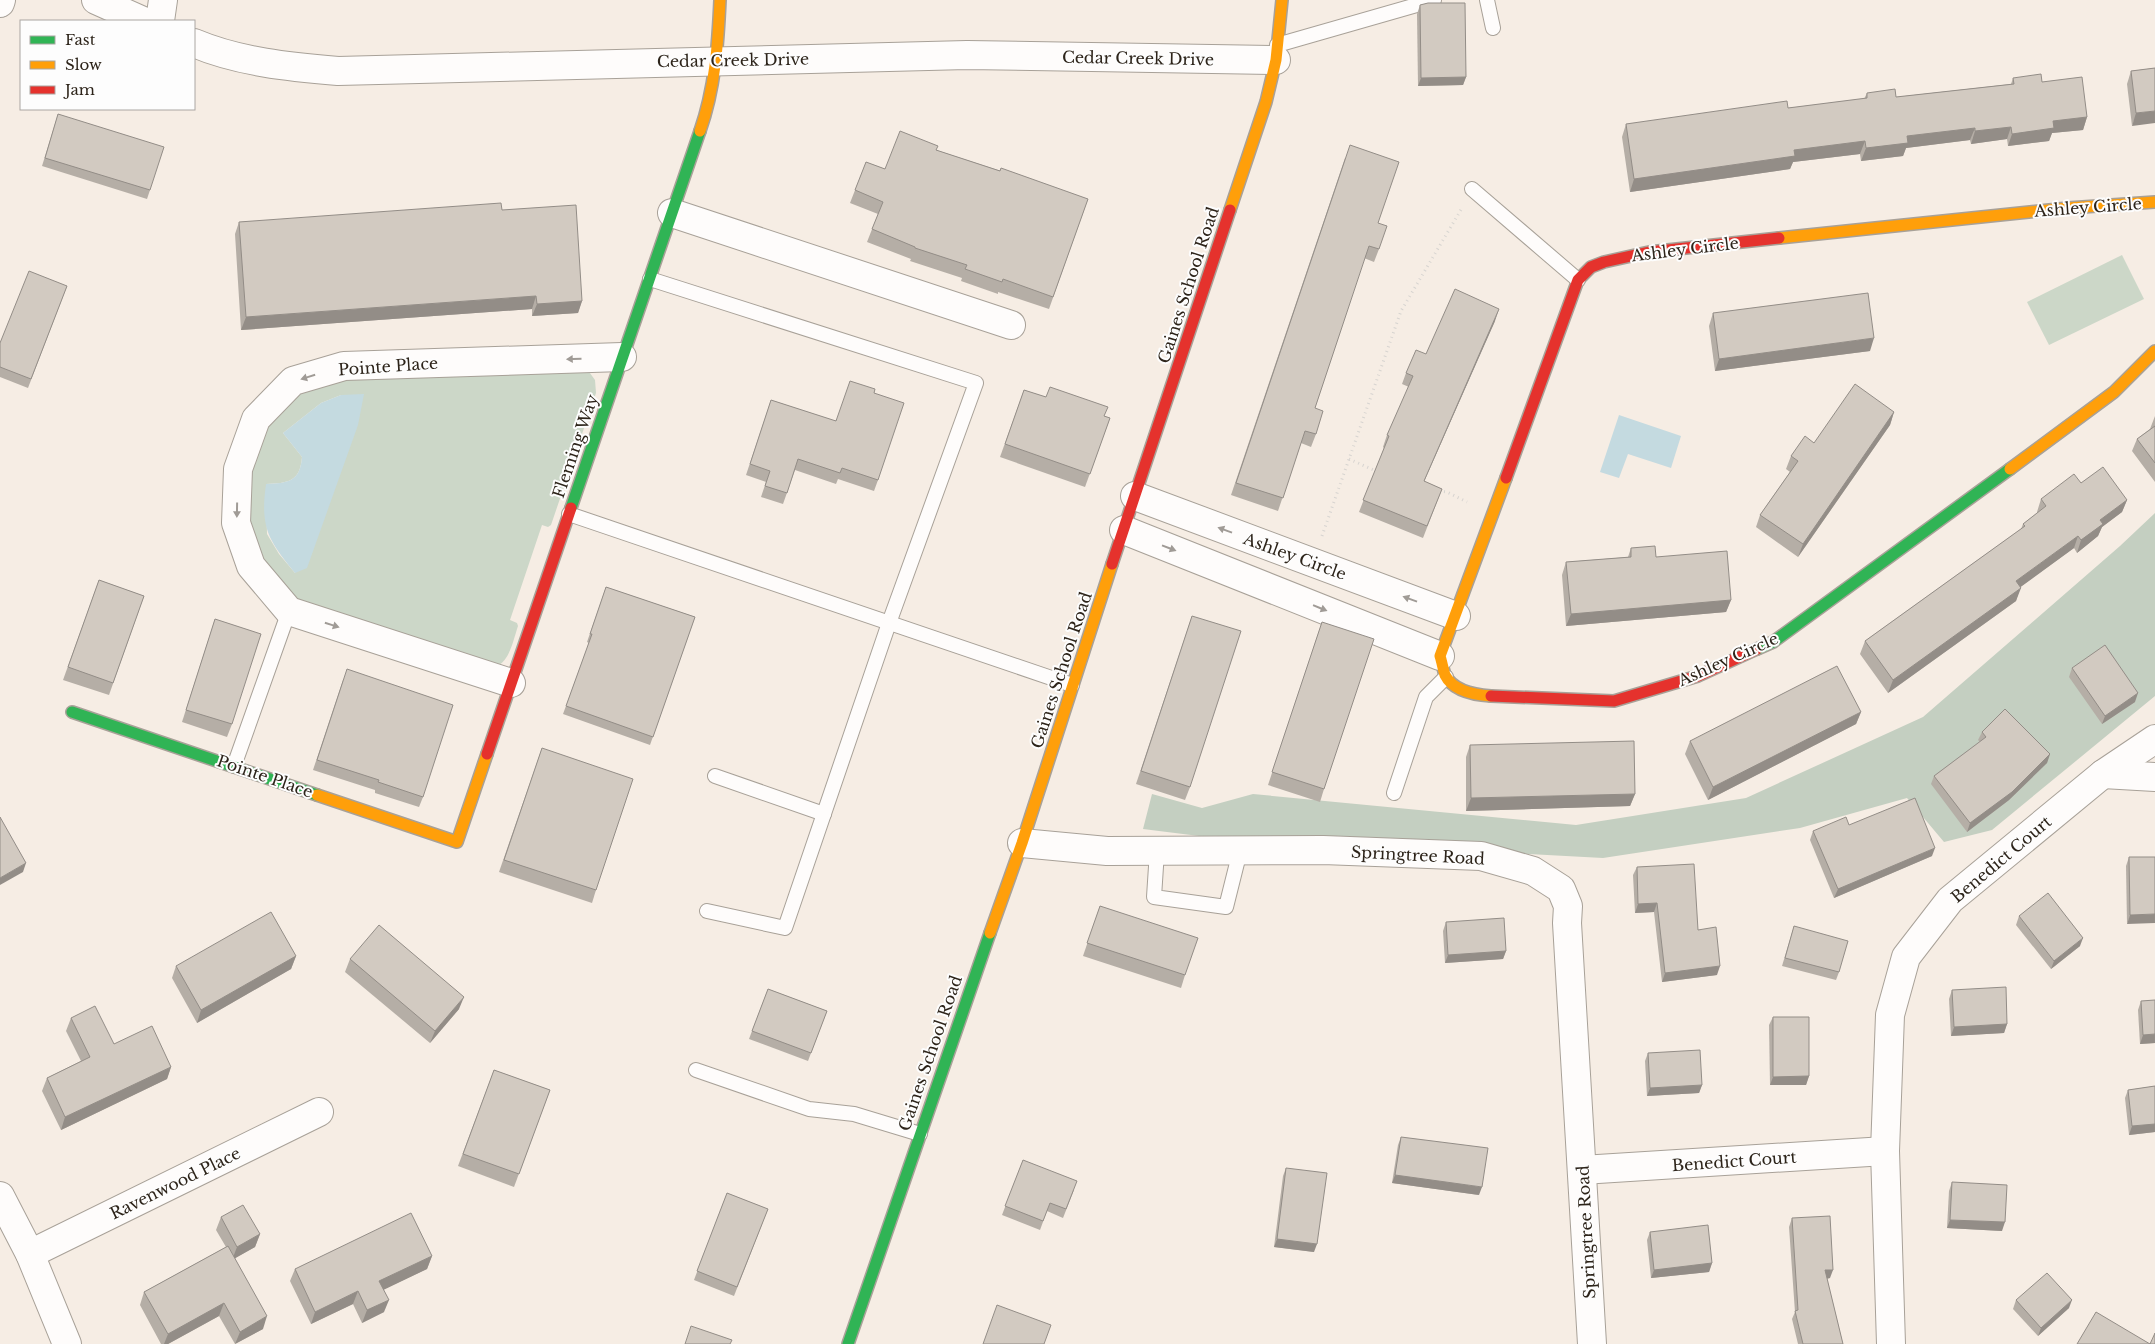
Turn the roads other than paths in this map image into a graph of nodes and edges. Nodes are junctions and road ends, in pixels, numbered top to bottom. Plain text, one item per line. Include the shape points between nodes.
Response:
1 (96, 0) edge
2 (163, 0) edge
3 (720, 0) edge
4 (1282, 0) edge
5 (1434, 0) edge
6 (1487, 0) edge
7 (142, 20) edge
8 (160, 20) edge
9 (1493, 28) dead end
10 (195, 43) edge
11 (1276, 53) junction
12 (718, 60) junction
13 (1472, 190) road end
14 (2155, 202) edge
15 (672, 213) junction
16 (650, 279) junction
17 (1578, 280) junction
18 (1011, 325) dead end
19 (2155, 351) edge
20 (622, 357) junction
21 (1135, 496) junction
22 (569, 514) junction
23 (1124, 530) junction
24 (289, 610) junction
25 (1456, 616) junction
26 (889, 623) junction
27 (1443, 667) junction
28 (511, 683) junction
29 (1072, 685) junction
30 (72, 712) dead end
31 (2155, 739) edge
32 (234, 766) junction
33 (2103, 774) junction
34 (715, 776) dead end
35 (2155, 776) edge
36 (1394, 793) dead end
37 (824, 814) junction
38 (457, 842) joint
39 (1022, 843) junction
40 (1240, 850) junction
41 (1157, 851) junction
42 (707, 911) dead end
43 (696, 1070) dead end
44 (319, 1112) dead end
45 (920, 1134) junction
46 (1885, 1151) junction
47 (1582, 1170) junction
48 (0, 1196) edge
49 (30, 1254) junction
50 (67, 1344) edge
51 (848, 1344) edge
52 (1592, 1344) edge
53 (1891, 1344) edge

1 - 7 street
2 - 8 street
3 - 12 street, Fleming Way
4 - 11 street, Gaines School Road
5 - 11 lane
6 - 9 lane
10 - 12 street, Cedar Creek Drive via 242,58 338,71
11 - 12 street, Cedar Creek Drive
11 - 21 street, Gaines School Road via 1266,102
12 - 15 street, Fleming Way via 706,114
13 - 17 lane
14 - 17 street, Ashley Circle via 2068,208 1649,252 1591,267
15 - 16 street, Fleming Way
15 - 18 street
16 - 20 street, Fleming Way
16 - 26 lane via 976,383
17 - 25 street
19 - 27 street, Ashley Circle via 2114,392 1773,642 1698,676 1614,701 1479,695 1462,690
20 - 22 street, Fleming Way
20 -> 24 street, Pointe Place via 344,366 293,381 256,419 238,469 236,514 251,566
21 - 23 street, Gaines School Road
25 -> 21 street, Ashley Circle
22 - 26 lane
22 - 28 street, Fleming Way
23 -> 27 street, Ashley Circle
23 - 29 street, Gaines School Road
24 -> 28 street
24 - 32 lane
25 - 27 street
26 - 29 lane
26 - 37 lane
27 - 36 lane via 1426,697
28 - 38 street, Fleming Way
29 - 39 street, Gaines School Road
30 - 32 street, Pointe Place
31 - 33 street, Benedict Court
32 - 38 street, Pointe Place
33 - 35 street
33 - 46 street, Benedict Court via 1950,900 1906,957 1890,1015
34 - 37 lane
37 - 42 lane via 785,928
39 - 41 street, Springtree Road via 1107,851
39 - 45 street, Gaines School Road
40 - 41 street, Springtree Road
40 - 41 lane via 1226,907 1154,897
40 - 47 street, Springtree Road via 1481,856 1533,872 1561,889 1568,906
43 - 45 lane via 808,1109 854,1114
44 - 49 street, Ravenwood Place
45 - 51 street, Gaines School Road
46 - 47 street, Benedict Court
46 - 53 street, Benedict Court
47 - 52 street, Springtree Road
48 - 49 street
49 - 50 street

